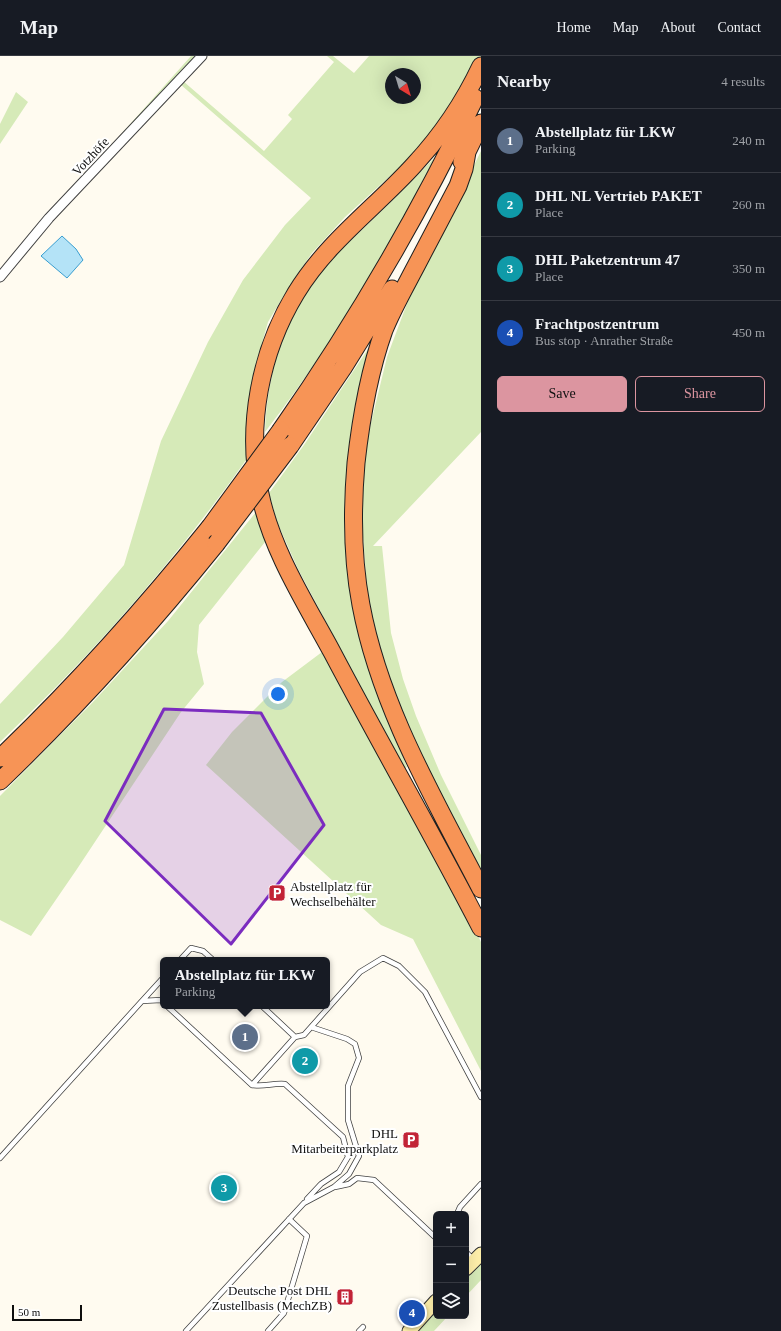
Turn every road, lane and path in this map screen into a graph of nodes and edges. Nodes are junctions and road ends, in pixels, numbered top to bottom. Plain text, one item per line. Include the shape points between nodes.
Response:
1 (202, 56) edge
2 (481, 66) edge
3 (481, 85) edge
4 (481, 123) edge
5 (467, 152) junction
6 (0, 277) edge
7 (0, 758) edge
8 (0, 781) edge
9 (481, 888) edge
10 (481, 928) edge
11 (183, 957) edge
12 (210, 957) edge
13 (160, 981) edge
14 (160, 1000) edge
15 (142, 1001) junction
16 (330, 1007) edge
17 (170, 1009) edge
18 (265, 1009) edge
19 (328, 1009) edge
20 (311, 1027) junction
21 (295, 1037) junction
22 (252, 1085) junction
23 (481, 1098) edge
24 (0, 1158) edge
25 (481, 1184) edge
26 (334, 1187) junction
27 (304, 1203) junction
28 (458, 1211) edge
29 (289, 1219) junction
30 (433, 1235) edge
31 (433, 1304) edge
32 (363, 1327) dead end
33 (186, 1331) edge
34 (268, 1331) edge
35 (359, 1331) edge
36 (409, 1331) edge

1 - 6 street, Votzhöfe via 49,218
2 - 10 highway via 456,111 430,147 323,255 295,294 279,324 265,365 257,407 255,445 261,497 281,555
3 - 7 highway, bridge via 445,161 394,254 282,430 162,586 50,709
4 - 5 highway
5 - 8 highway, bridge via 385,301 347,363 290,446 216,544 163,608 110,669
5 - 9 highway via 458,186 400,296 381,342 361,422 353,520 360,603 381,679 408,745
11 - 12 lane via 191,948 203,951
13 - 15 lane
14 - 15 lane
15 - 24 lane
16 - 23 lane via 360,972 383,958 399,966 425,992
17 - 22 lane
18 - 21 lane
19 - 20 lane
20 - 21 lane via 304,1036
20 - 26 lane via 355,1044 359,1058 348,1086 348,1120 359,1156 349,1174
21 - 22 lane
22 - 27 lane via 285,1084 343,1137 348,1157 339,1172 321,1184
25 - 28 lane
26 - 27 lane
26 - 30 lane via 349,1184 357,1178 374,1180
27 - 29 lane
29 - 33 lane
29 - 34 lane via 307,1236 284,1313
31 - 36 main road
32 - 35 lane

